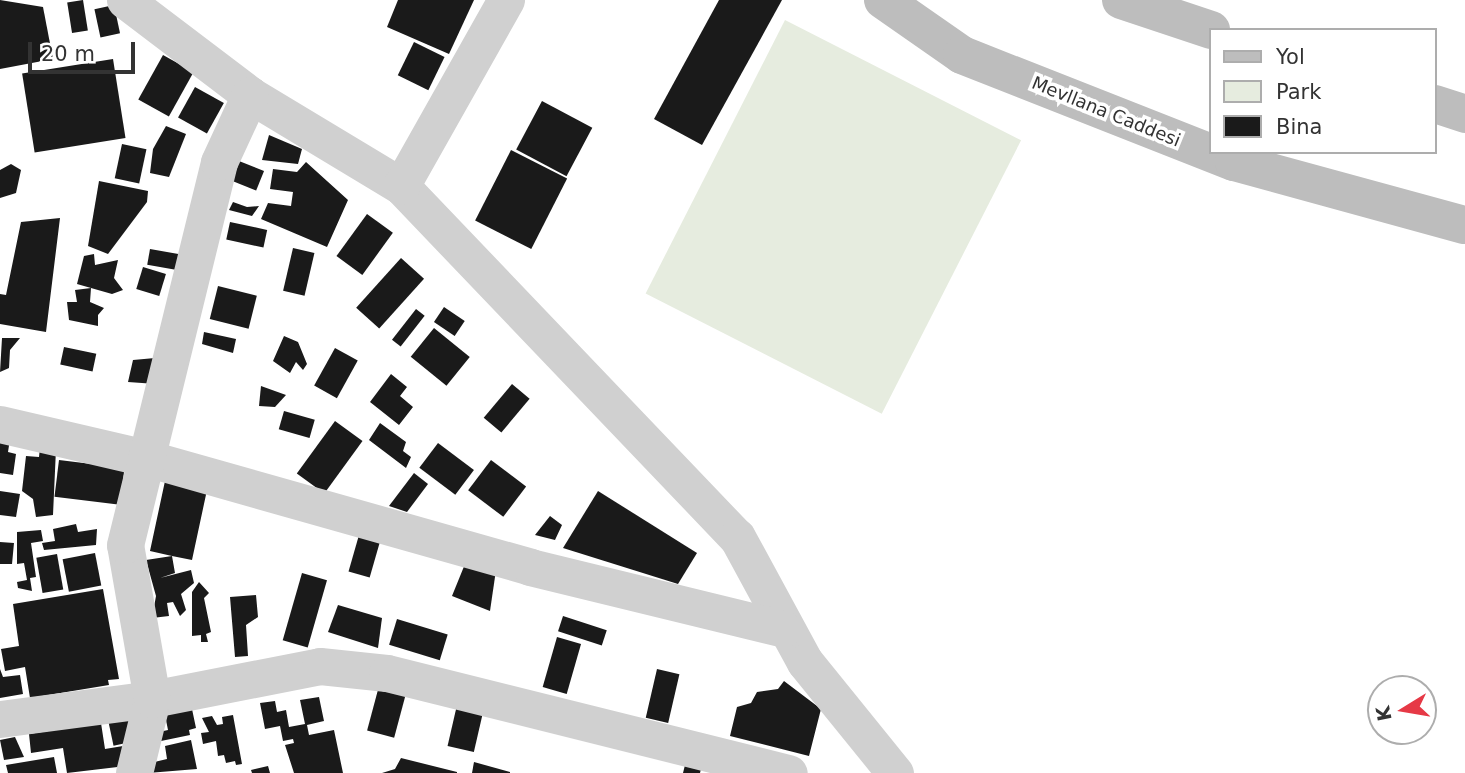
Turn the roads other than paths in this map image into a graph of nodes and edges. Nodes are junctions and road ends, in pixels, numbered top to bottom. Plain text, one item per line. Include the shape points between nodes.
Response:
1 (125, 0) edge
2 (506, 0) edge
3 (883, 0) edge
4 (1121, 0) edge
5 (1210, 30) edge
6 (250, 95) junction
7 (1437, 105) edge
8 (1465, 114) edge
9 (1210, 153) edge
10 (1214, 154) edge
11 (401, 186) junction
12 (1465, 225) edge
13 (0, 424) edge
14 (146, 458) junction
15 (784, 628) junction
16 (152, 699) junction
17 (0, 719) edge
18 (885, 769) edge
19 (134, 773) edge
20 (789, 773) edge

1 - 6 street
2 - 11 street
3 - 9 main road, Mevllana Caddesi via 962,55
4 - 5 main road
6 - 11 street
6 - 14 street via 219,162
7 - 8 main road
10 - 12 main road, Mevllana Caddesi
11 - 15 street via 737,537
13 - 14 street
14 - 15 street via 530,567
14 - 16 street via 125,545
15 - 18 street
16 - 17 street
16 - 19 street
16 - 20 street via 320,666 387,673

